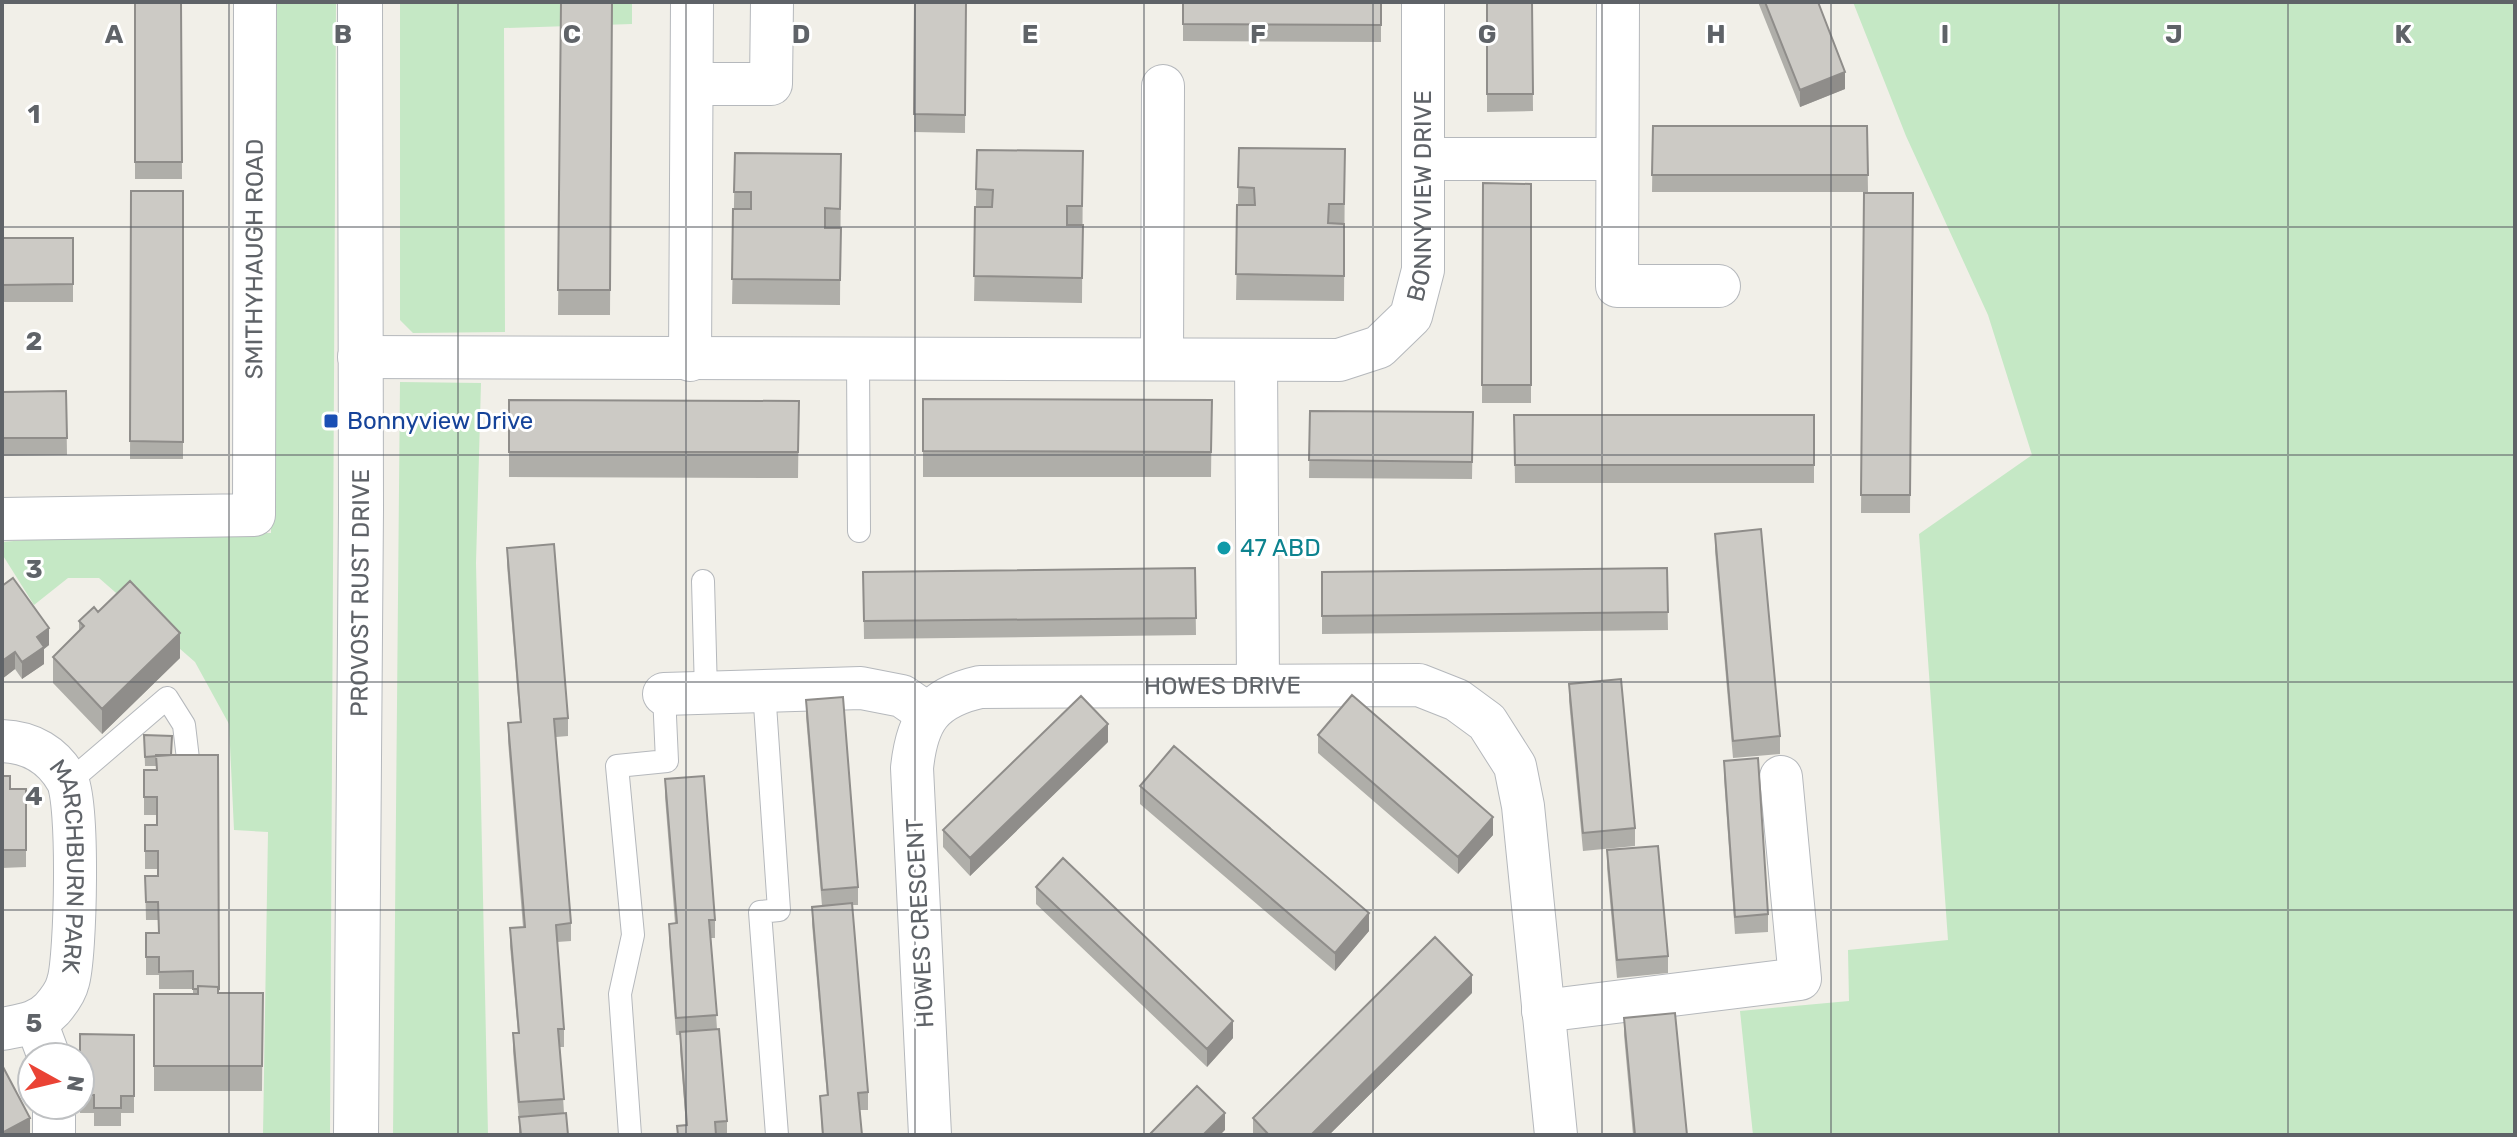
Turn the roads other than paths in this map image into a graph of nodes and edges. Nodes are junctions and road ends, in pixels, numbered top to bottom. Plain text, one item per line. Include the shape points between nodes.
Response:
1 (255, 2) edge
2 (360, 2) edge
3 (692, 2) edge
4 (772, 2) edge
5 (1423, 2) edge
6 (1618, 2) edge
7 (692, 84) junction
8 (1163, 86) dead end
9 (1423, 159) junction
10 (1616, 159) junction
11 (1719, 286) dead end
12 (359, 357) junction
13 (858, 358) junction
14 (1162, 359) junction
15 (690, 360) junction
16 (1256, 360) junction
17 (2, 519) edge
18 (859, 531) dead end
19 (703, 581) dead end
20 (1258, 684) junction
21 (764, 690) junction
22 (706, 692) junction
23 (664, 694) joint
24 (928, 714) junction
25 (2, 741) edge
26 (188, 759) edge
27 (1781, 777) dead end
28 (69, 782) junction
29 (1543, 1011) junction
30 (29, 1036) edge
31 (356, 1135) edge
32 (630, 1135) edge
33 (777, 1135) edge
34 (930, 1135) edge
35 (1556, 1135) edge

1 - 17 street, SMITHYHAUGH ROAD via 254,515
2 - 12 street, PROVOST RUST DRIVE
3 - 7 street
4 - 7 street via 771,84
5 - 9 street, BONNYVIEW DRIVE
6 - 10 street
7 - 15 street
8 - 14 street
9 - 10 street
9 - 16 street, BONNYVIEW DRIVE via 1423,270 1411,316 1379,347 1339,360
10 - 11 street via 1617,286
12 - 15 street, BONNYVIEW DRIVE
12 - 31 street, PROVOST RUST DRIVE
13 - 14 street, BONNYVIEW DRIVE
13 - 15 street, BONNYVIEW DRIVE
13 - 18 lane
14 - 16 street, BONNYVIEW DRIVE
16 - 20 street
19 - 22 lane
20 - 24 street, HOWES DRIVE via 980,687 954,693
20 - 29 street, HOWES DRIVE via 1419,685 1457,700 1487,722 1515,766
21 - 22 street
21 - 24 street via 861,688 902,696
21 - 33 lane via 779,910 760,912
22 - 23 street
23 - 32 lane via 667,761 617,766 633,935 620,994
24 - 34 street, HOWES CRESCENT via 915,737 912,768
25 - 28 street, MARCHBURN PARK via 48,754
26 - 28 lane via 184,725 167,698
27 - 29 street via 1800,979
28 - 30 street, MARCHBURN PARK via 74,819 73,955 68,985
29 - 35 street, HOWES DRIVE

